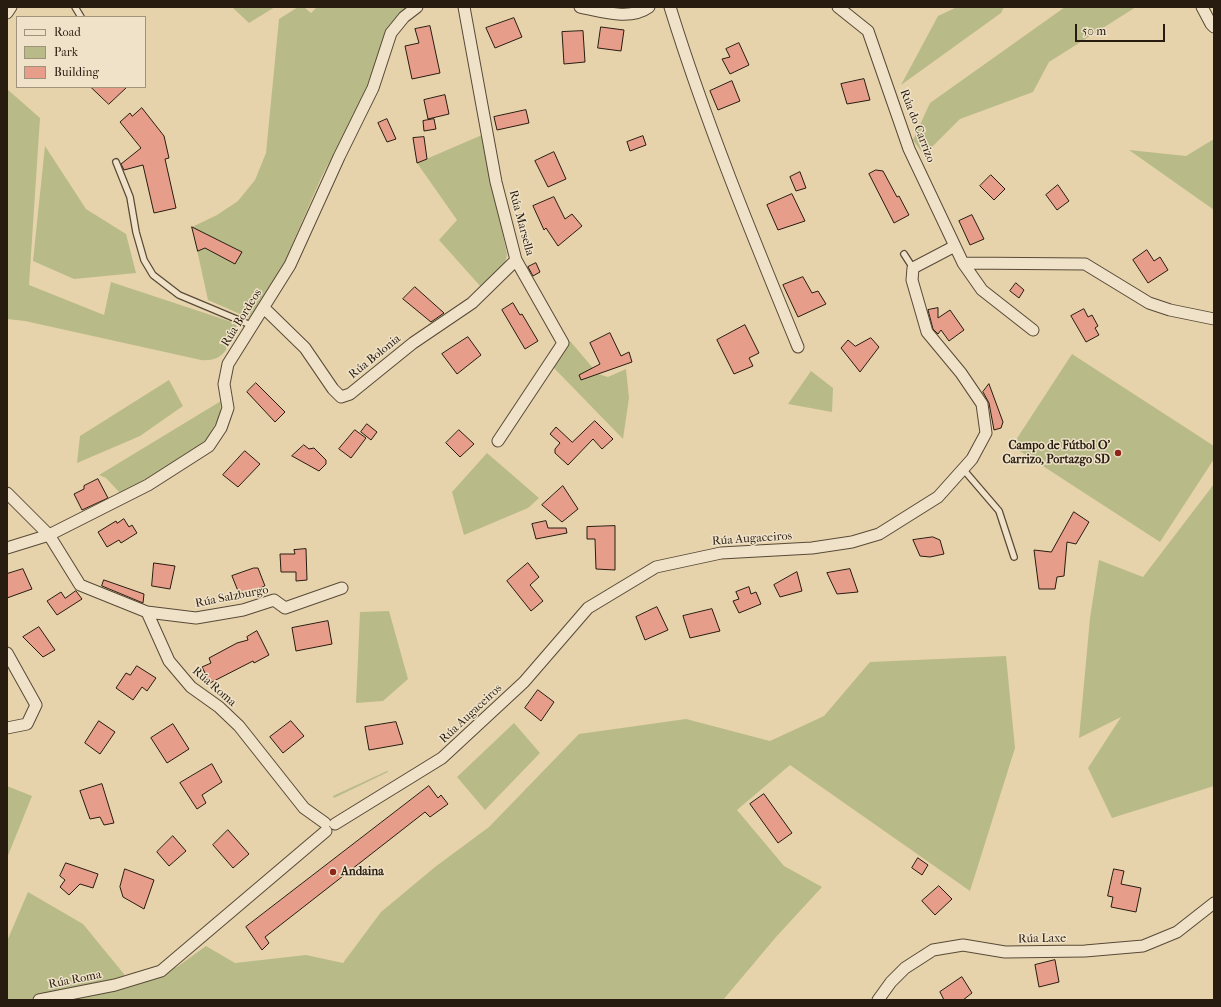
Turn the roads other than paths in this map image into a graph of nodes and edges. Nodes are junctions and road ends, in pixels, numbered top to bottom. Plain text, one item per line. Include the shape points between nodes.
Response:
1 (11, 7) edge
2 (75, 7) edge
3 (417, 7) edge
4 (464, 7) edge
5 (580, 7) edge
6 (649, 7) edge
7 (670, 7) edge
8 (838, 7) edge
9 (1202, 7) edge
10 (7, 13) edge
11 (80, 16) edge
12 (1214, 27) edge
13 (116, 162) dead end
14 (955, 246) junction
15 (904, 254) dead end
16 (516, 260) junction
17 (963, 263) junction
18 (913, 268) junction
19 (264, 308) junction
20 (1214, 319) edge
21 (253, 326) junction
22 (1033, 330) dead end
23 (798, 347) dead end
24 (498, 442) dead end
25 (963, 469) junction
26 (7, 493) edge
27 (49, 535) junction
28 (7, 548) edge
29 (1014, 557) dead end
30 (342, 588) dead end
31 (147, 612) junction
32 (7, 653) edge
33 (7, 728) edge
34 (329, 826) junction
35 (1214, 903) edge
36 (39, 1000) edge
37 (878, 1000) edge

1 - 10 street
2 - 11 lane
3 - 19 street, Rúa Bordeos via 404,17 391,33 373,88 290,265
4 - 16 street, Rúa Marsella via 496,182
5 - 6 street via 626,15
7 - 23 street via 711,130
8 - 14 street, Rúa do Carrizo via 868,32 909,149
9 - 12 street
13 - 21 lane via 130,197 144,260 153,276 179,296
14 - 17 street, Rúa do Carrizo
14 - 18 street
15 - 18 lane
16 - 19 street, Rúa Bolonia via 472,303 413,343 350,394 341,397 305,348
16 - 24 street, Rúa Marsella via 563,343
17 - 20 street via 1085,264 1149,303
17 - 22 street, Rúa do Carrizo via 982,290
18 - 25 street, Rúa Augaceiros via 912,280 927,332 982,404 986,433 972,459
19 - 21 street, Rúa Bordeos
21 - 27 street, Rúa Bordeos via 228,364 224,384 228,408 221,428 209,446 148,485
25 - 29 lane via 999,511
25 - 34 street, Rúa Augaceiros via 938,497 879,534 852,542 812,548 721,553 656,567 588,608 524,682 442,758
26 - 27 street
27 - 28 street, Rúa Bordeos
27 - 31 street via 80,585
30 - 31 street, Rúa Salzburgo via 285,608 274,600 243,610 196,618
31 - 34 street, Rúa Roma via 169,660 191,687 219,707 239,726 304,808
32 - 33 street via 36,705 27,724
34 - 36 street, Rúa Roma via 161,972 116,985
35 - 37 street, Rúa Laxe via 1177,932 1143,946 1085,951 1005,952 962,945 933,950 905,968

